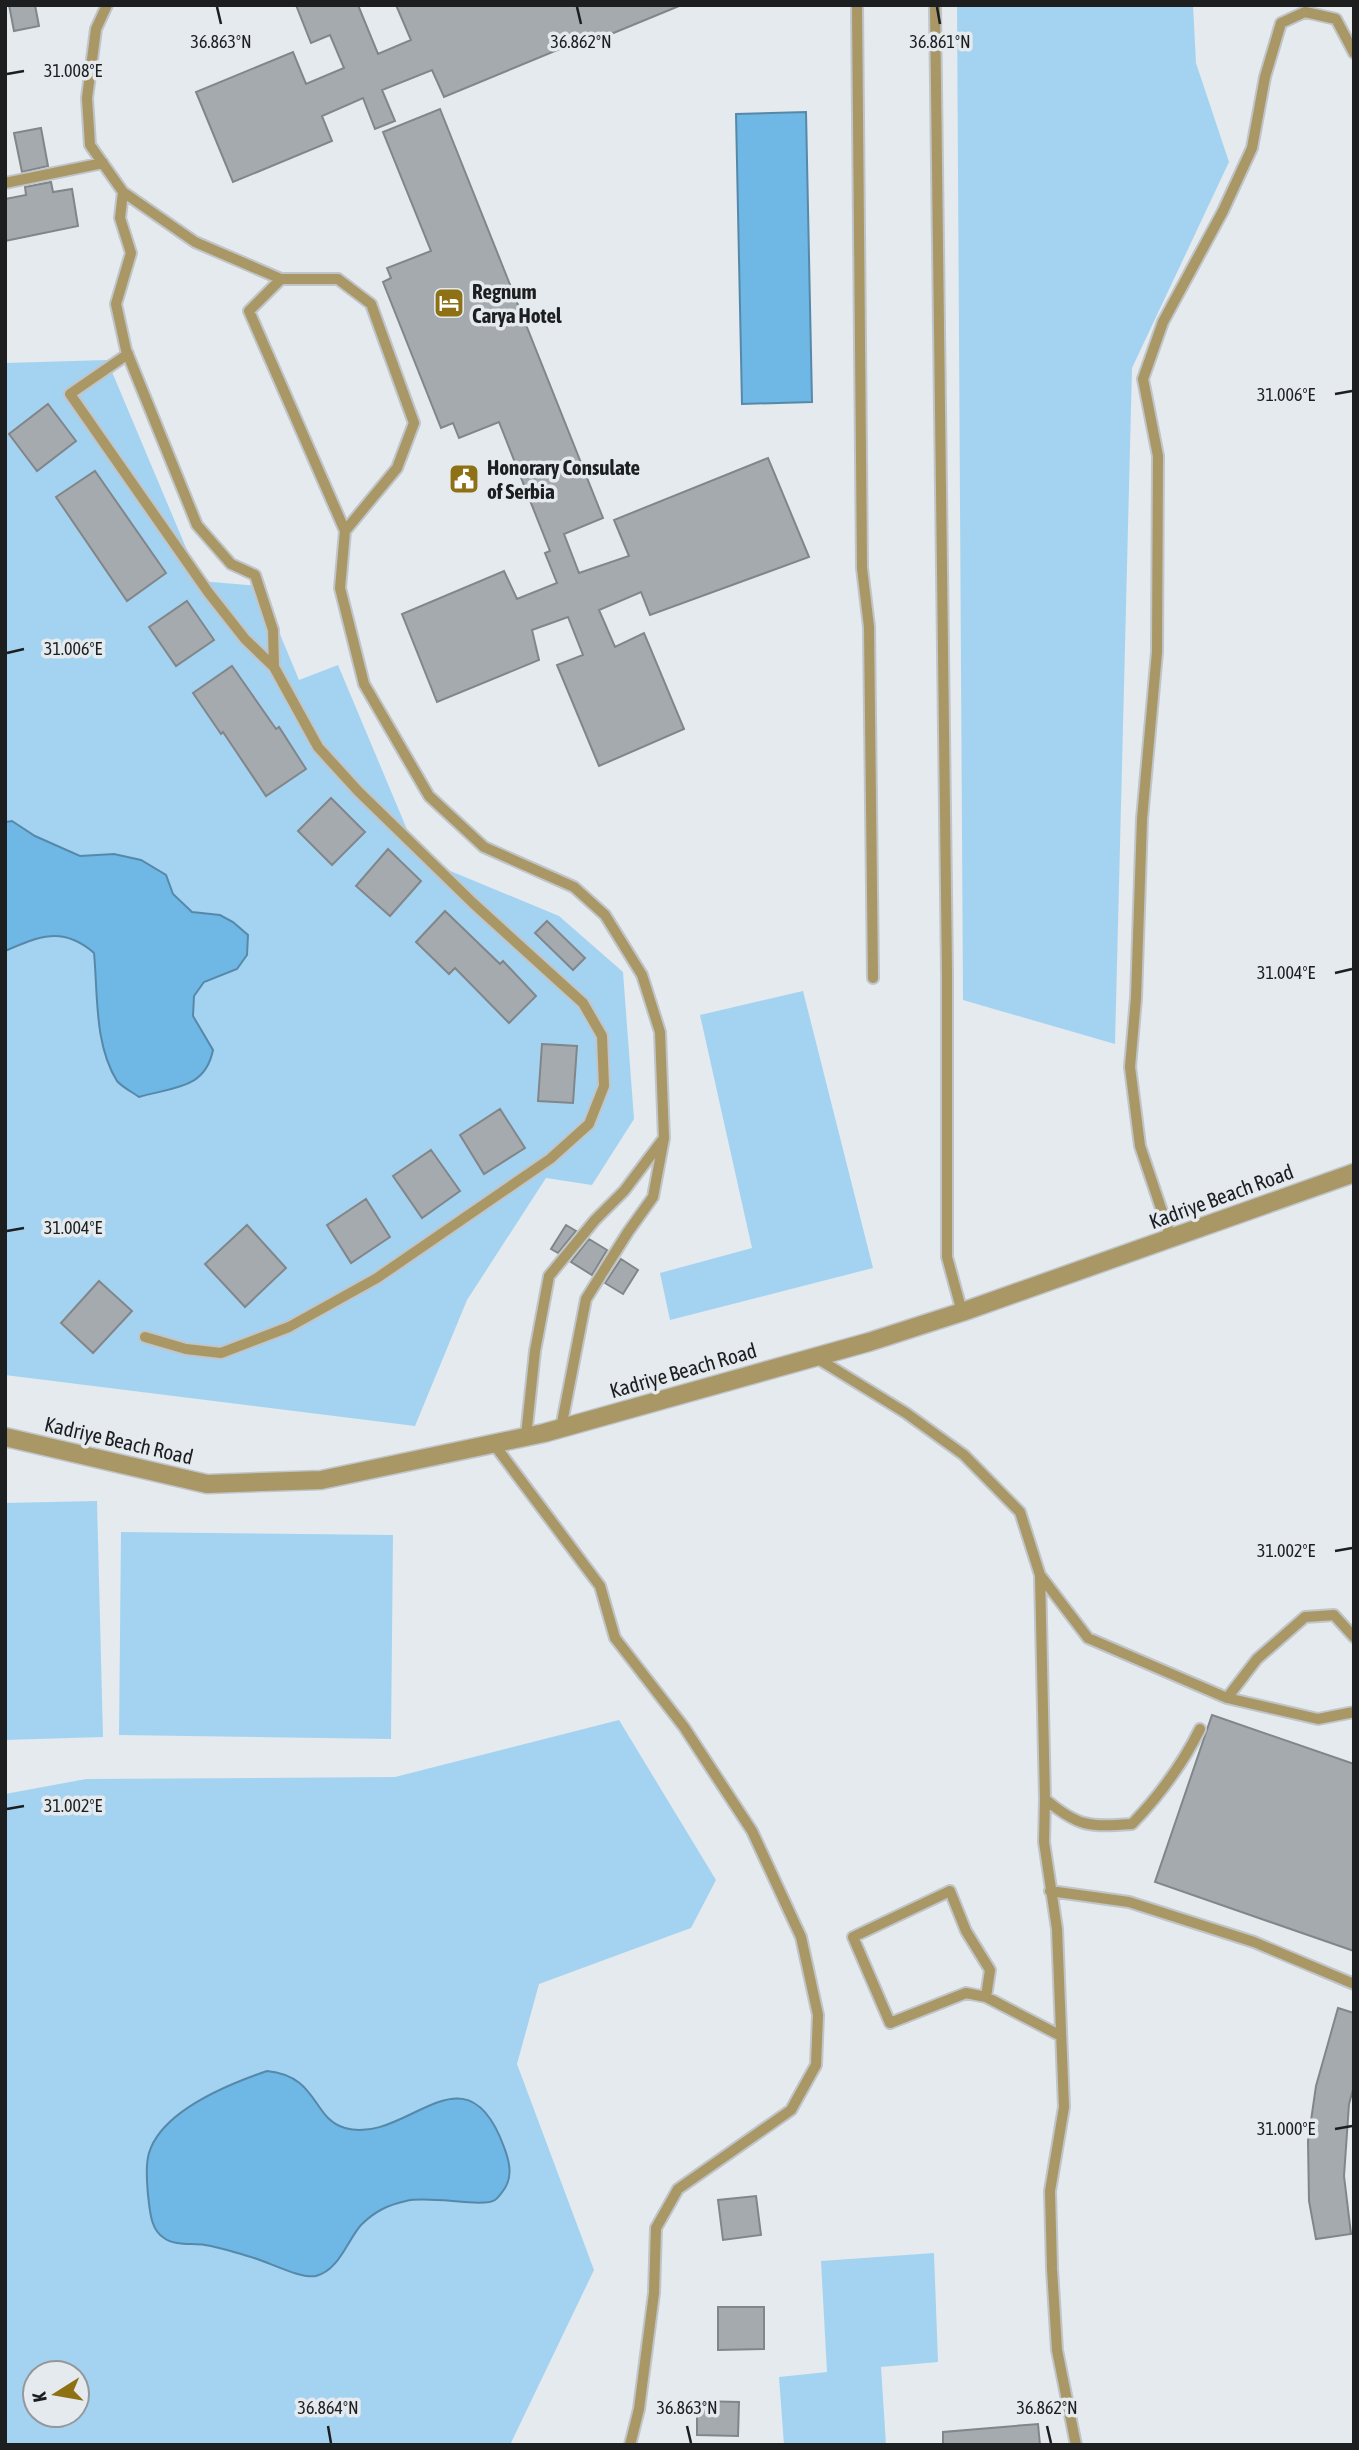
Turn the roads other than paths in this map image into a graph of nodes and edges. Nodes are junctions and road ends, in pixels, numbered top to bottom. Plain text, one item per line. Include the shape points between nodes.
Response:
1 (107, 5) edge
2 (857, 5) edge
3 (934, 5) edge
4 (1354, 53) edge
5 (103, 163) junction
6 (5, 183) edge
7 (123, 192) junction
8 (281, 279) junction
9 (128, 354) junction
10 (345, 531) junction
11 (274, 667) junction
12 (873, 978) dead end
13 (664, 1138) junction
14 (1354, 1173) edge
15 (1171, 1238) junction
16 (962, 1312) junction
17 (145, 1337) dead end
18 (816, 1357) junction
19 (561, 1428) junction
20 (526, 1436) junction
21 (5, 1437) edge
22 (493, 1443) junction
23 (1040, 1575) junction
24 (1354, 1637) edge
25 (1227, 1698) junction
26 (1354, 1712) edge
27 (1200, 1729) dead end
28 (1045, 1799) junction
29 (1050, 1891) junction
30 (1354, 1984) edge
31 (986, 1997) junction
32 (1060, 2036) junction
33 (630, 2445) edge
34 (1076, 2445) edge

1 - 5 lane via 96,29 87,98 90,145
2 - 12 lane via 862,568 869,627
3 - 16 lane via 947,1257
4 - 15 lane via 1336,19 1305,12 1281,23 1252,148 1163,322 1143,379 1158,456 1157,652 1142,819 1130,1067 1140,1146
5 - 6 lane
5 - 7 lane
7 - 8 lane via 195,242
7 - 9 lane via 120,218 131,253 116,304
8 - 10 lane via 249,311
8 - 10 lane via 338,279 371,304 414,423 397,468
9 - 11 lane via 197,525 231,564 255,575 273,630
9 - 11 lane via 70,394 208,592 244,639
10 - 13 lane via 340,589 364,684 429,796 484,847 574,887 606,915 642,975 660,1032
11 - 17 lane via 318,747 350,782 583,1003 602,1036 604,1086 589,1124 550,1159 377,1278 289,1327 221,1353
13 - 19 lane via 653,1197 586,1299
13 - 20 lane via 549,1276
14 - 15 street, Kadriye Beach Road
15 - 16 street, Kadriye Beach Road
16 - 18 street, Kadriye Beach Road
18 - 19 street, Kadriye Beach Road
18 - 23 lane via 964,1455 1020,1512
19 - 20 street, Kadriye Beach Road
20 - 22 street, Kadriye Beach Road
21 - 22 street, Kadriye Beach Road via 208,1484 321,1480
22 - 33 lane via 600,1586 615,1638 684,1727 752,1830 801,1937 818,2015 816,2065 790,2110 678,2189 656,2228 654,2293
23 - 25 lane via 1088,1638
23 - 28 lane
24 - 25 lane via 1334,1615 1305,1617 1257,1659
25 - 26 lane via 1318,1719
27 - 28 lane via 1159,1796 1132,1824 1099,1826 1068,1818
28 - 29 lane
29 - 30 lane via 1129,1902 1254,1942
29 - 32 lane via 1057,1929
31 - 31 lane via 966,1993 890,2023 853,1937 950,1891 966,1931 990,1970
31 - 32 lane
32 - 34 lane via 1064,2107 1050,2190 1052,2269 1057,2350

